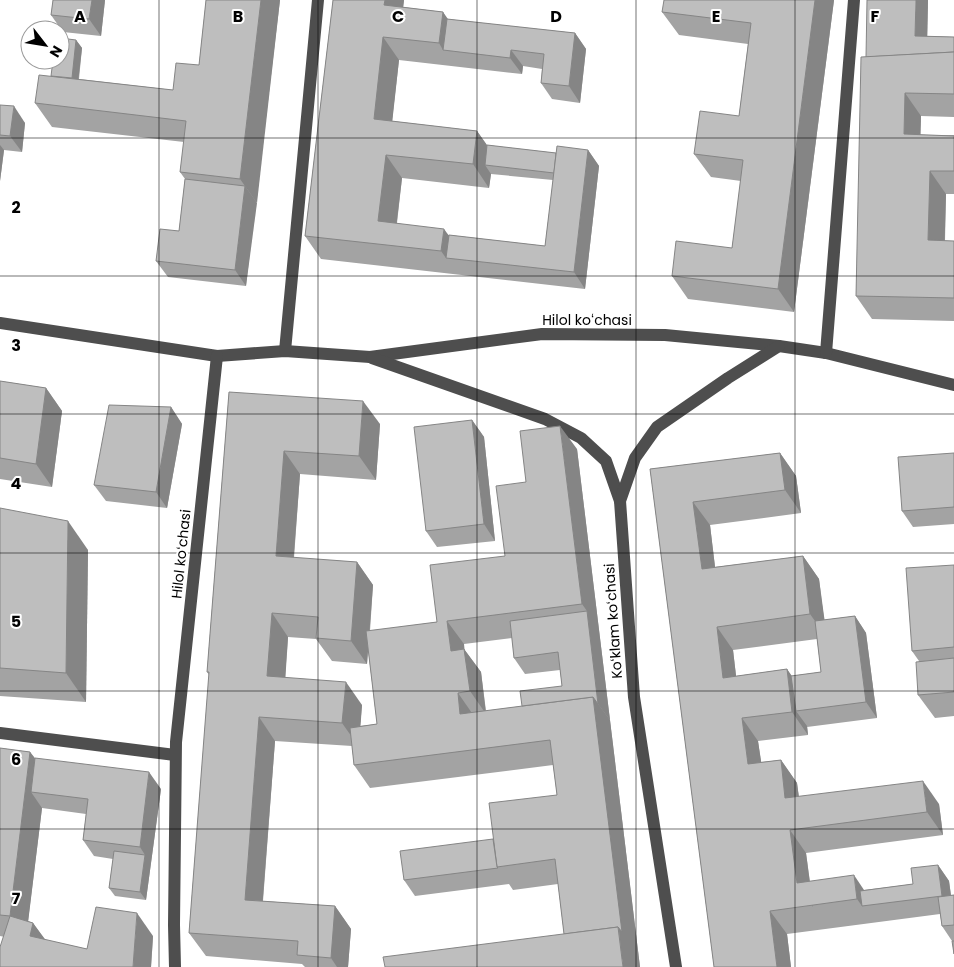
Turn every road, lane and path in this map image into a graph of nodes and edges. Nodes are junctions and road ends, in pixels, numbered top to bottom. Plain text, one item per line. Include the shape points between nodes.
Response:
1 (318, 0) edge
2 (854, 0) edge
3 (0, 323) edge
4 (779, 346) junction
5 (285, 351) junction
6 (826, 353) junction
7 (217, 356) junction
8 (370, 357) junction
9 (954, 385) edge
10 (620, 501) junction
11 (0, 733) edge
12 (175, 755) junction
13 (175, 967) edge
14 (676, 967) edge

1 - 5 street
2 - 6 street
3 - 7 street, Hilol koʻchasi
4 - 6 street, Hilol koʻchasi
4 - 8 street, Hilol koʻchasi via 665,335 542,334
4 - 10 street, Koʻklam koʻchasi via 657,427 635,458
5 - 7 street, Hilol koʻchasi
5 - 8 street, Hilol koʻchasi
6 - 9 street, Hilol koʻchasi
7 - 12 street, Hilol koʻchasi
8 - 10 street via 545,419 581,438 606,461
10 - 14 street, Koʻklam koʻchasi via 634,697
11 - 12 street
12 - 13 street, Hilol koʻchasi

